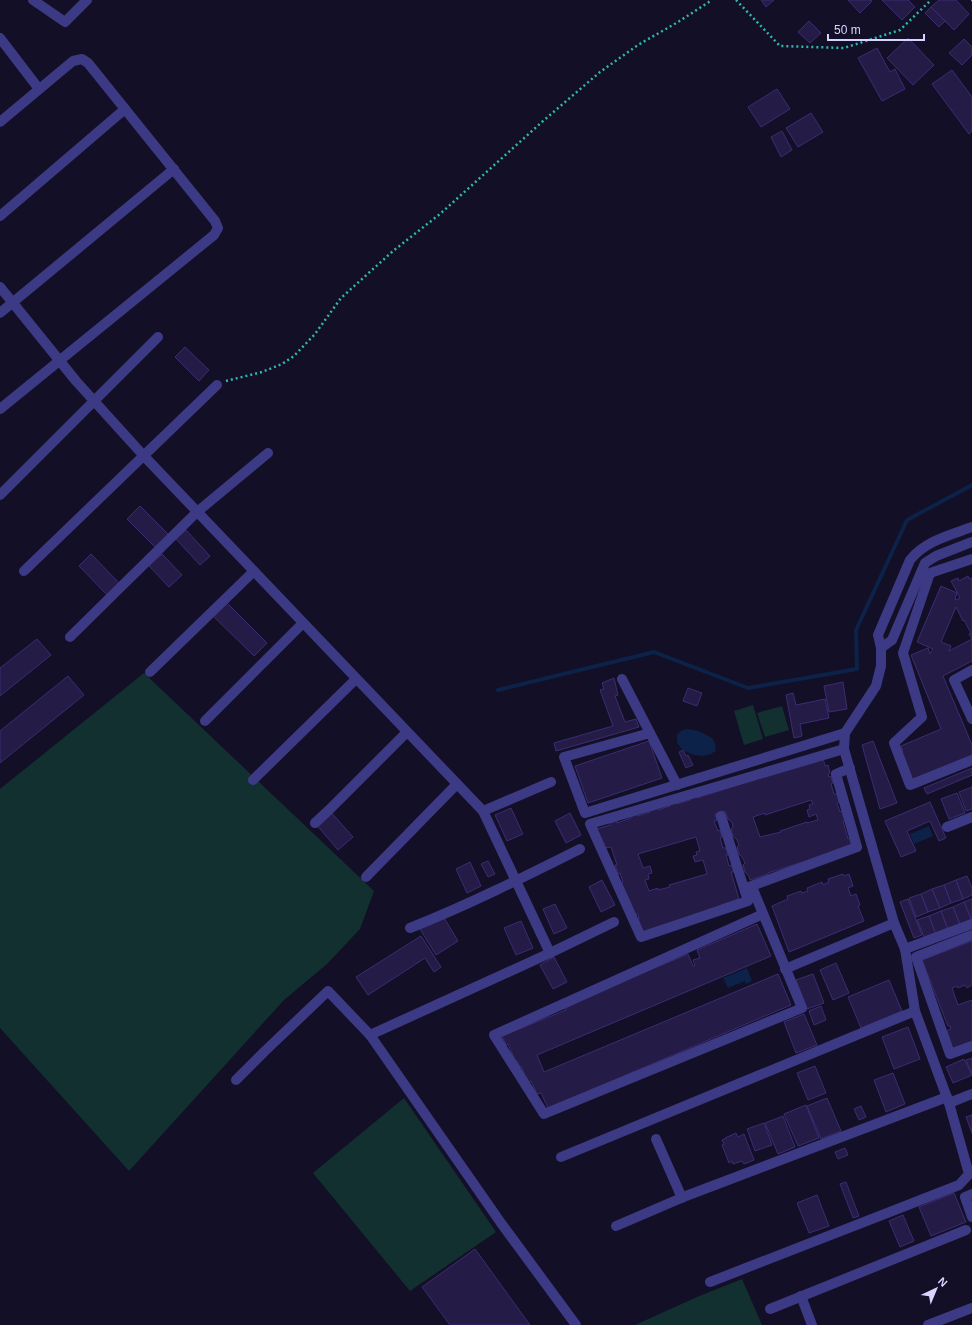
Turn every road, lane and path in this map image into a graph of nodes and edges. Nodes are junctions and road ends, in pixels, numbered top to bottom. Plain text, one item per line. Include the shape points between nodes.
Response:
1 (33, 0) edge
2 (87, 0) edge
3 (712, 0) edge
4 (736, 0) edge
5 (931, 0) edge
6 (0, 38) edge
7 (39, 89) junction
8 (125, 109) junction
9 (0, 122) edge
10 (174, 169) junction
11 (0, 216) edge
12 (0, 288) edge
13 (13, 303) junction
14 (0, 313) edge
15 (158, 337) dead end
16 (59, 361) junction
17 (217, 385) joint
18 (94, 401) junction
19 (0, 409) edge
20 (268, 453) dead end
21 (143, 455) junction
22 (0, 495) edge
23 (196, 512) junction
24 (972, 527) edge
25 (972, 542) edge
26 (972, 559) edge
27 (24, 571) dead end
28 (254, 571) junction
29 (303, 623) junction
30 (70, 637) dead end
31 (881, 648) junction
32 (972, 670) edge
33 (150, 672) dead end
34 (356, 679) junction
35 (622, 679) dead end
36 (972, 719) edge
37 (205, 721) dead end
38 (407, 732) junction
39 (650, 733) junction
40 (844, 733) junction
41 (844, 748) junction
42 (972, 760) edge
43 (850, 768) junction
44 (253, 780) dead end
45 (551, 782) dead end
46 (457, 784) junction
47 (677, 785) junction
48 (483, 811) junction
49 (721, 816) dead end
50 (972, 817) edge
51 (315, 823) dead end
52 (947, 827) dead end
53 (580, 848) dead end
54 (366, 877) dead end
55 (516, 881) junction
56 (748, 888) junction
57 (763, 914) junction
58 (614, 922) dead end
59 (894, 923) junction
60 (972, 924) edge
61 (410, 928) dead end
62 (972, 935) edge
63 (905, 949) junction
64 (550, 953) junction
65 (785, 969) junction
66 (915, 1011) junction
67 (370, 1035) junction
68 (972, 1046) edge
69 (236, 1080) dead end
70 (972, 1094) edge
71 (948, 1100) junction
72 (656, 1139) dead end
73 (561, 1157) dead end
74 (972, 1194) edge
75 (682, 1198) junction
76 (972, 1217) edge
77 (616, 1226) dead end
78 (966, 1230) dead end
79 (710, 1282) dead end
80 (802, 1296) junction
81 (972, 1308) edge
82 (770, 1309) dead end
83 (576, 1325) edge
84 (812, 1325) edge
85 (928, 1325) edge

1 - 2 street via 65,22
3 - 17 path via 638,45 600,72 341,298 315,334 294,356 262,372 233,378
4 - 5 path via 780,46 844,48 900,30
6 - 7 street
7 - 8 street via 73,60 82,59
7 - 9 street
8 - 10 street
8 - 11 street
10 - 13 street
10 - 16 street via 215,220 218,228 214,235
12 - 13 street
13 - 14 street
13 - 16 street
15 - 18 street
16 - 18 street
16 - 19 street
17 - 21 street
18 - 21 street
18 - 22 street
20 - 23 street
21 - 23 street
21 - 27 street
23 - 28 street
23 - 30 street
24 - 31 street via 928,544 917,551 910,560 878,635
25 - 31 street via 925,563 892,640
26 - 42 street via 930,573 903,653 922,716 894,743 910,785
28 - 29 street
28 - 33 street
29 - 34 street
29 - 37 street
31 - 40 street via 881,666 876,686
32 - 36 street via 954,680
34 - 38 street
34 - 44 street
35 - 39 street
38 - 46 street
38 - 51 street
39 - 47 street
39 - 47 street via 564,757 585,813
40 - 41 street
40 - 47 street
41 - 43 street
41 - 56 street via 590,824 641,937 748,901
43 - 56 street via 836,774 857,848
43 - 59 street
45 - 48 street
46 - 48 street
46 - 54 street
48 - 55 street
49 - 56 street
50 - 52 street
53 - 55 street
55 - 61 street via 443,916
55 - 64 street
56 - 57 street
57 - 65 street
57 - 65 street via 494,1035 544,1114 802,1008
58 - 64 street
59 - 63 street
59 - 65 street
60 - 63 street
62 - 68 street via 916,957 950,1054
63 - 66 street
64 - 67 street
66 - 71 street
66 - 73 street
67 - 69 street via 328,992
67 - 83 street via 501,1223
70 - 71 street
71 - 75 street
71 - 79 street via 969,1174 959,1184
72 - 75 street
74 - 76 street via 965,1196
75 - 77 street
78 - 80 street
80 - 82 street
80 - 84 street
81 - 85 street

